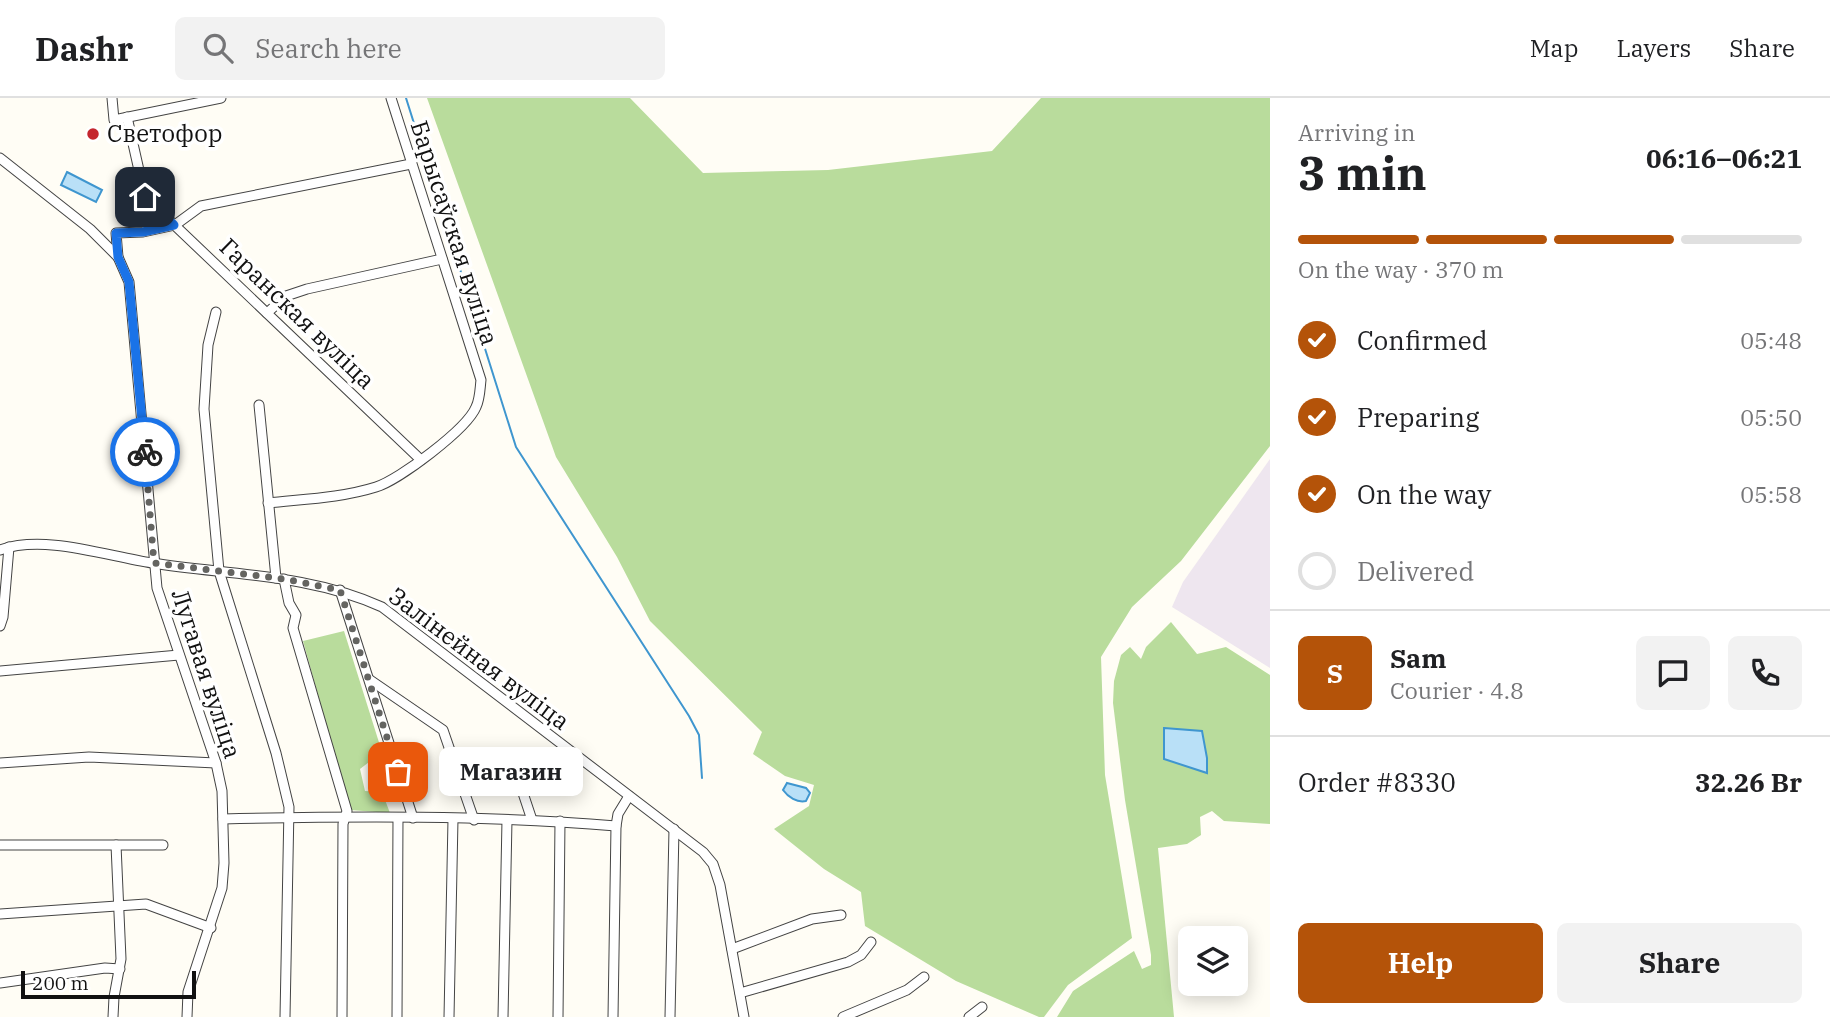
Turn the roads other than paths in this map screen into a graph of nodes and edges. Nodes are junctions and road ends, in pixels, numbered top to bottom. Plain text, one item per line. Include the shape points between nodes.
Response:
1 (112, 98) edge
2 (221, 98) edge
3 (391, 98) edge
4 (127, 117) junction
5 (0, 158) edge
6 (411, 164) junction
7 (174, 225) junction
8 (118, 257) junction
9 (442, 259) junction
10 (216, 312) dead end
11 (267, 313) junction
12 (259, 405) dead end
13 (421, 460) junction
14 (268, 503) junction
15 (5, 548) edge
16 (154, 563) junction
17 (219, 570) junction
18 (280, 579) junction
19 (340, 590) junction
20 (0, 626) edge
21 (179, 655) junction
22 (0, 671) edge
23 (370, 680) junction
24 (510, 754) dead end
25 (216, 763) junction
26 (0, 764) edge
27 (629, 796) junction
28 (345, 817) junction
29 (289, 818) junction
30 (398, 818) junction
31 (412, 818) junction
32 (223, 819) junction
33 (453, 819) junction
34 (474, 820) junction
35 (507, 820) junction
36 (532, 820) junction
37 (560, 821) junction
38 (616, 826) junction
39 (674, 829) junction
40 (0, 845) edge
41 (116, 845) junction
42 (163, 845) dead end
43 (118, 906) junction
44 (0, 914) edge
45 (841, 915) dead end
46 (211, 928) junction
47 (871, 942) dead end
48 (732, 949) junction
49 (120, 969) junction
50 (924, 977) dead end
51 (0, 983) edge
52 (740, 993) junction
53 (982, 1007) dead end
54 (113, 1017) edge
55 (187, 1017) edge
56 (285, 1017) edge
57 (342, 1017) edge
58 (397, 1017) edge
59 (449, 1017) edge
60 (503, 1017) edge
61 (558, 1017) edge
62 (613, 1017) edge
63 (670, 1017) edge
64 (744, 1017) edge
65 (843, 1017) edge
66 (969, 1017) edge

1 - 4 street via 114,120
2 - 4 street
3 - 6 street, Барысаўская вуліца
4 - 7 street, Гаранская вуліца via 145,197
5 - 8 street
6 - 7 street via 201,206
6 - 9 street, Барысаўская вуліца
7 - 8 street via 116,233
7 - 11 street, Гаранская вуліца
8 - 16 street, Лугавая вуліца via 129,282
9 - 11 street via 307,289 286,296
9 - 13 street, Барысаўская вуліца via 481,380 476,407
10 - 17 street via 208,345 204,409
11 - 13 street, Гаранская вуліца
12 - 14 street
13 - 14 street via 379,486 351,494
14 - 18 street
15 - 16 street, Залінейная вуліца via 48,545
15 - 20 street
16 - 17 street, Залінейная вуліца
16 - 21 street, Лугавая вуліца via 157,588
17 - 18 street, Залінейная вуліца
17 - 29 street via 276,754
18 - 19 street, Залінейная вуліца
18 - 28 street via 296,615 293,628 347,811
19 - 23 street
19 - 27 street, Залінейная вуліца via 382,607
21 - 22 street
21 - 25 street, Лугавая вуліца
23 - 31 street
23 - 34 street via 443,730
24 - 36 street
25 - 26 street via 89,757
25 - 32 street, Лугавая вуліца
27 - 38 street
27 - 39 street, Залінейная вуліца
28 - 29 street
28 - 30 street
28 - 57 street
29 - 32 street
29 - 56 street
30 - 31 street
30 - 58 street
31 - 33 street
32 - 46 street, Лугавая вуліца via 222,888
33 - 34 street
33 - 59 street
34 - 35 street
35 - 36 street
35 - 60 street
36 - 37 street
37 - 38 street
37 - 61 street
38 - 62 street
39 - 48 street, Залінейная вуліца via 713,864
39 - 63 street
40 - 41 street
41 - 42 street
41 - 43 street
43 - 44 street
43 - 46 street via 146,904
43 - 49 street
45 - 48 street via 812,919
46 - 55 street, Лугавая вуліца via 188,992
47 - 52 street via 848,962
48 - 52 street, Залінейная вуліца
49 - 51 street
49 - 54 street
50 - 65 street via 907,990
52 - 64 street, Залінейная вуліца
53 - 66 street

